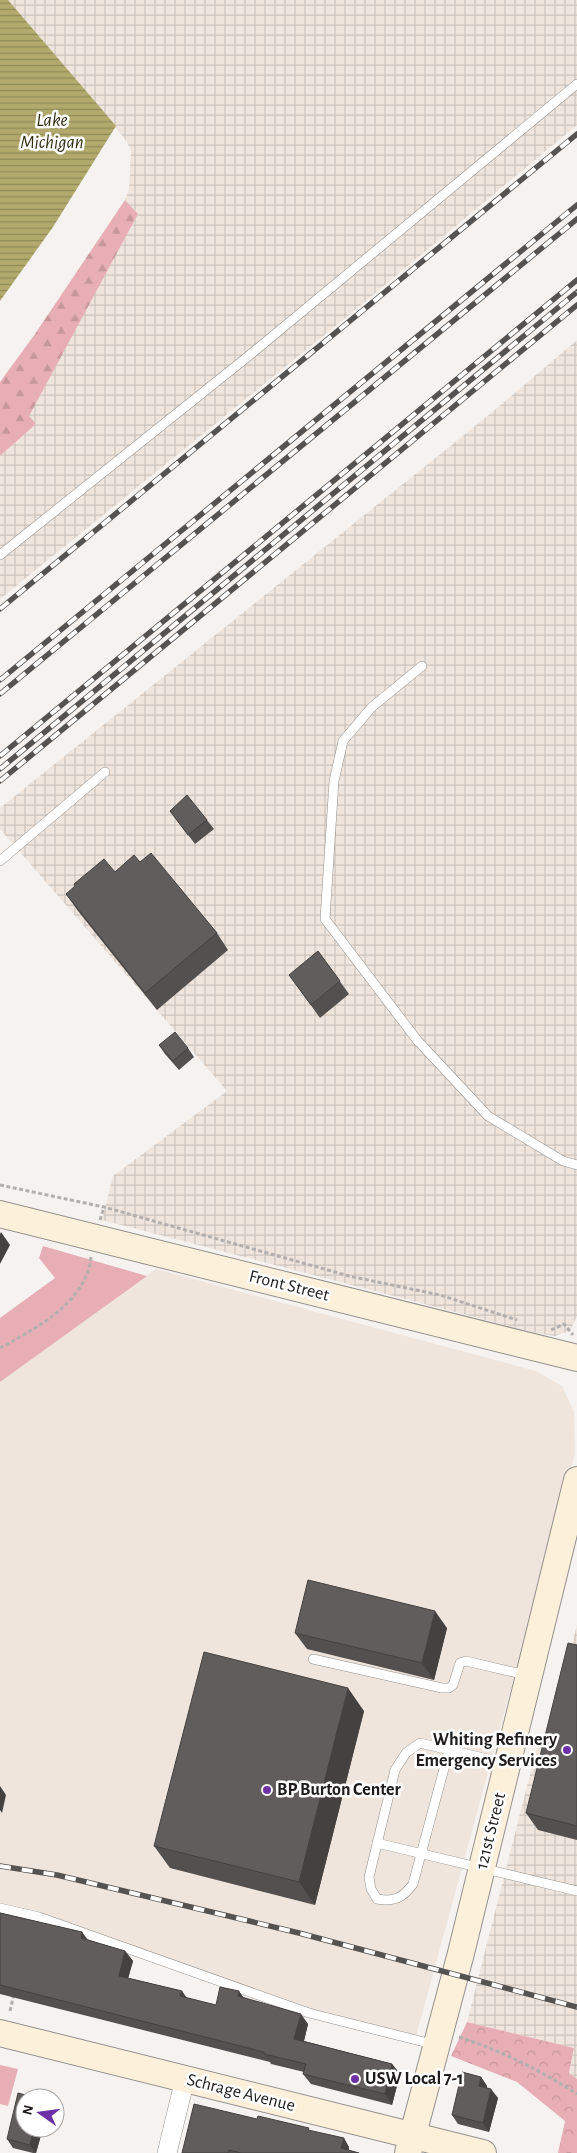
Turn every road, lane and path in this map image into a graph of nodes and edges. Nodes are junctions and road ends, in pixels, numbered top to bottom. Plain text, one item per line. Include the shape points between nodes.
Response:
1 (577, 84) edge
2 (0, 554) edge
3 (422, 666) dead end
4 (105, 772) dead end
5 (0, 861) edge
6 (577, 1165) edge
7 (0, 1185) edge
8 (0, 1214) edge
9 (91, 1256) dead end
10 (522, 1322) dead end
11 (546, 1329) dead end
12 (577, 1340) edge
13 (0, 1348) edge
14 (577, 1358) edge
15 (577, 1480) edge
16 (312, 1659) dead end
17 (529, 1676) junction
18 (449, 1750) junction
19 (508, 1764) junction
20 (377, 1843) junction
21 (421, 1854) junction
22 (482, 1868) junction
23 (577, 1891) edge
24 (0, 1908) edge
25 (15, 1992) edge
26 (5, 2022) edge
27 (447, 2041) junction
28 (185, 2079) junction
29 (577, 2094) edge
30 (410, 2145) edge
31 (167, 2153) edge
32 (483, 2153) edge

1 - 2 lane via 252,354
3 - 6 lane via 372,707 343,741 334,781 325,919 417,1040 488,1116 563,1161
4 - 5 lane
7 - 10 path via 104,1207 340,1274 440,1295
8 - 14 street, Front Street
9 - 13 path via 90,1271 85,1281 56,1314
11 - 12 path via 564,1324
15 - 17 street, 121st Street
16 - 17 lane via 442,1688 453,1685 460,1663 466,1661
17 - 19 street, 121st Street
18 - 19 lane
18 - 20 lane via 420,1744 406,1753 395,1770
18 - 21 lane
19 - 22 street, 121st Street
20 - 21 lane
20 - 21 lane via 369,1877 371,1889 378,1899 390,1901 408,1890 413,1884
21 - 22 lane
22 - 23 lane
22 - 27 street, 121st Street
24 - 27 lane via 38,1917 309,2013
25 - 26 path
26 - 28 street, Schrage Avenue
27 - 29 path via 514,2058
27 - 30 street, 121st Street
28 - 30 street, Schrage Avenue
28 - 31 street
30 - 32 street, Schrage Avenue

